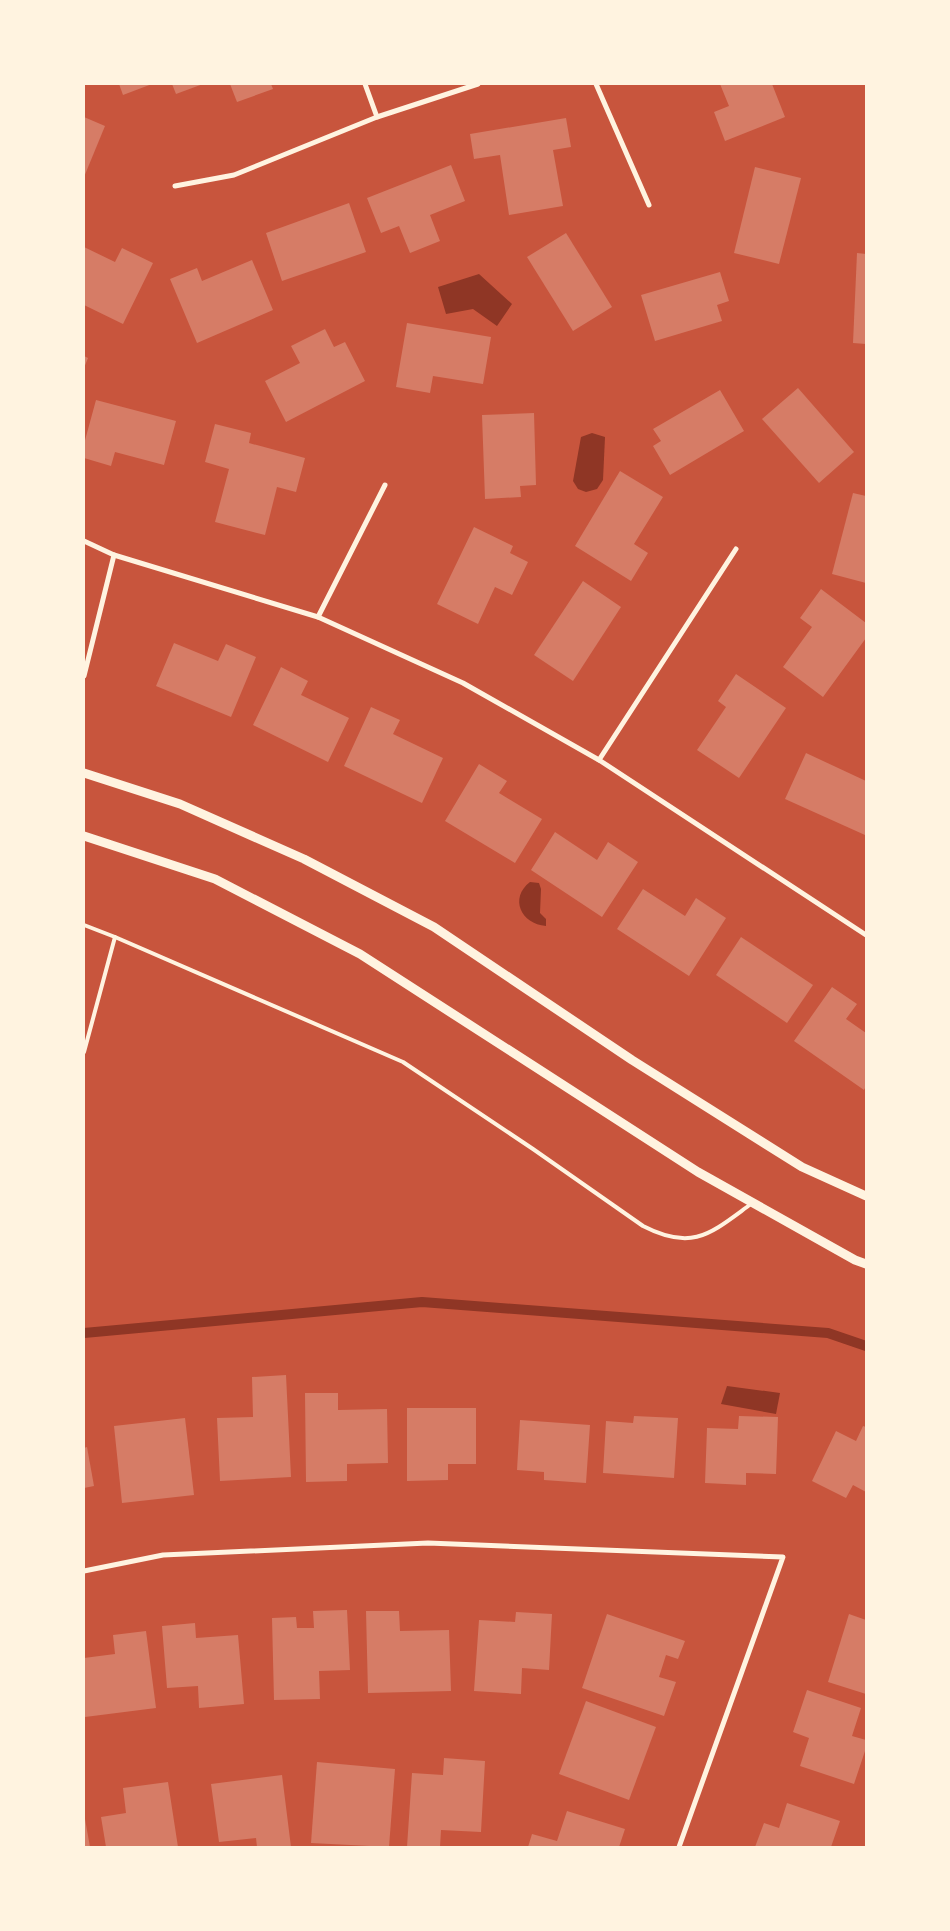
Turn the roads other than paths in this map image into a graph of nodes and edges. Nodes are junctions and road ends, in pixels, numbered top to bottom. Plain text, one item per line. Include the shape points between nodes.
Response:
1 (365, 84) edge
2 (478, 84) edge
3 (596, 84) edge
4 (376, 118) junction
5 (175, 186) dead end
6 (649, 205) dead end
7 (385, 485) dead end
8 (84, 541) edge
9 (736, 549) dead end
10 (114, 555) junction
11 (318, 617) junction
12 (84, 676) edge
13 (599, 760) junction
14 (84, 773) edge
15 (84, 836) edge
16 (84, 925) edge
17 (866, 936) edge
18 (115, 937) junction
19 (84, 1052) edge
20 (866, 1196) edge
21 (752, 1203) junction
22 (866, 1264) edge
23 (84, 1571) edge
24 (679, 1847) edge

1 - 4 street
2 - 4 street
3 - 6 street
4 - 5 street via 234,175
7 - 11 street
8 - 10 street
9 - 13 street
10 - 11 street
10 - 12 street
11 - 13 street via 463,683
13 - 17 street
14 - 20 street via 189,808 304,859 434,927 632,1060 802,1167
15 - 21 street via 215,880 360,954 698,1172
16 - 18 lane
18 - 19 lane
18 - 21 lane via 403,1062 643,1226 661,1235 680,1239 699,1236 717,1228
21 - 22 street
23 - 24 street via 163,1556 428,1543 783,1557

